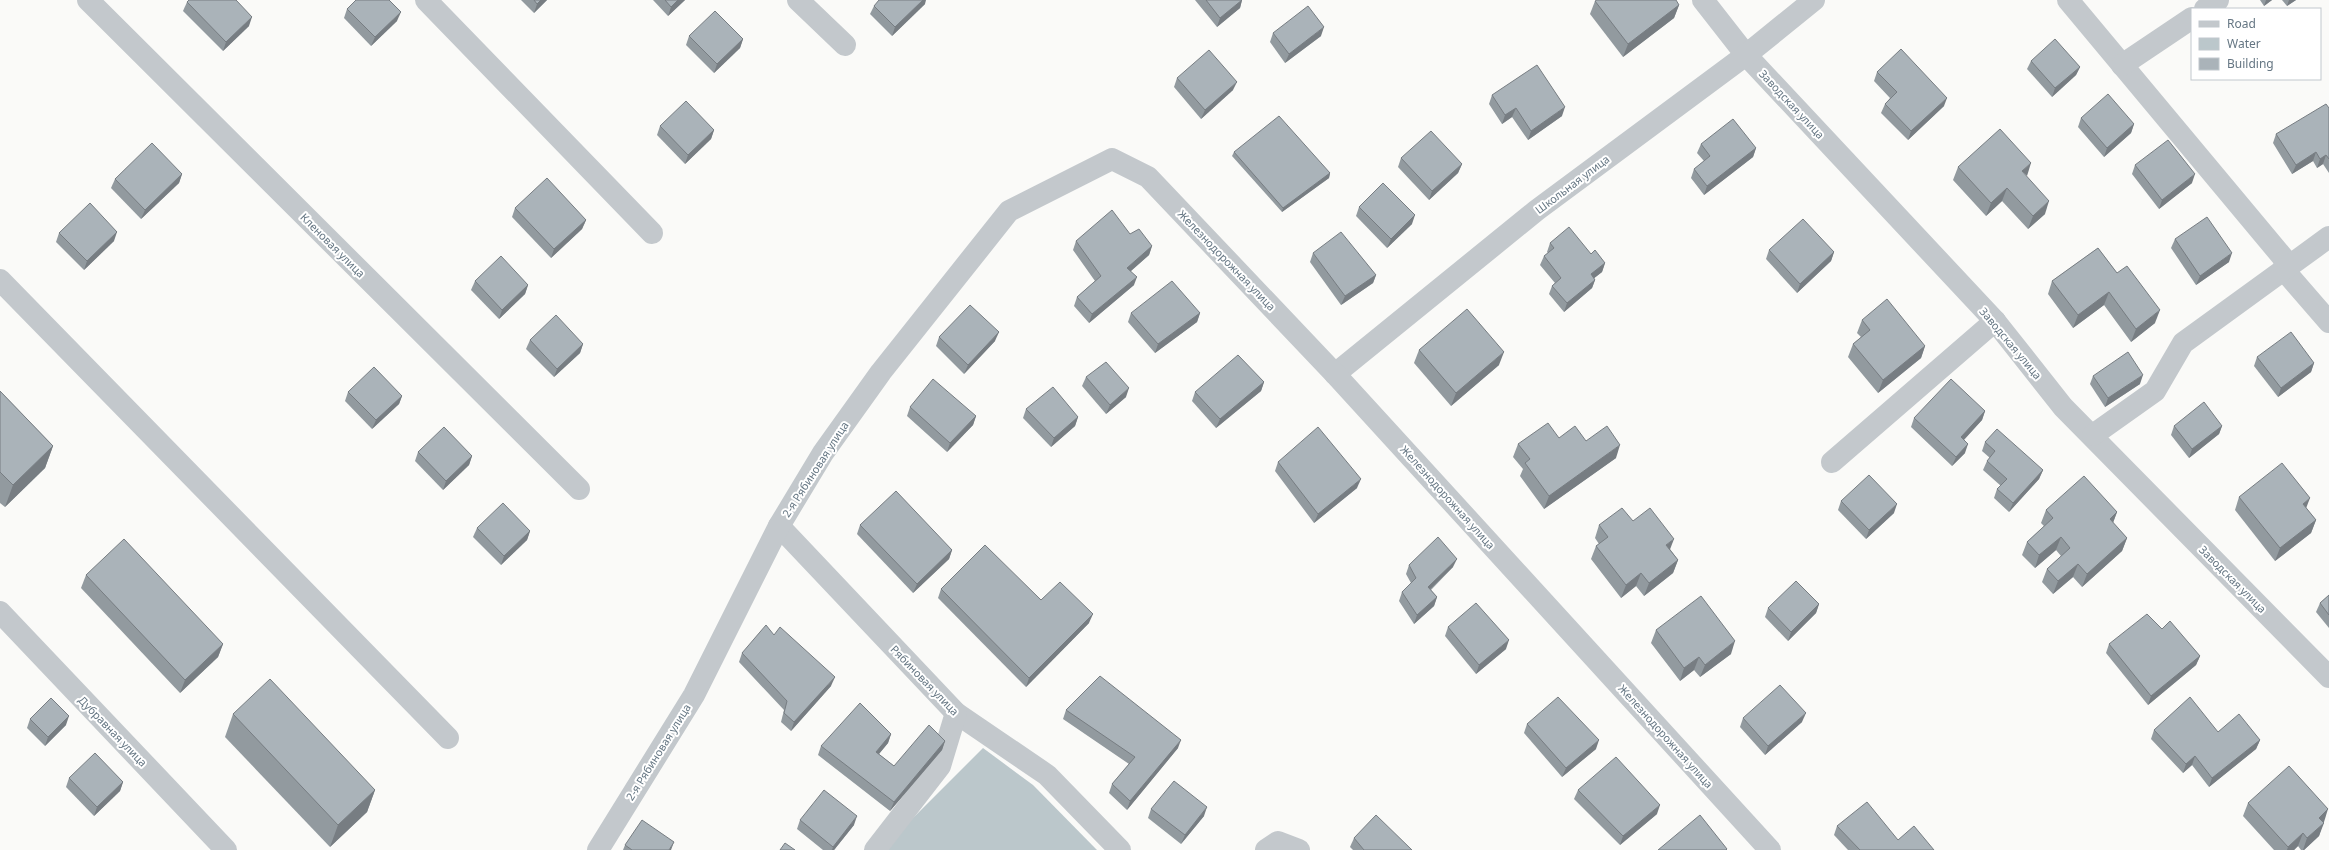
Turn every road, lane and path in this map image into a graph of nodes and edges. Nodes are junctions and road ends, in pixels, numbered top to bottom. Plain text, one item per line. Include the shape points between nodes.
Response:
1 (88, 0) edge
2 (426, 0) edge
3 (798, 0) edge
4 (1703, 0) edge
5 (1814, 0) edge
6 (2068, 0) edge
7 (2218, 0) edge
8 (2206, 8) edge
9 (2191, 19) edge
10 (845, 44) dead end
11 (1746, 55) junction
12 (2122, 65) junction
13 (1112, 159) joint
14 (652, 233) dead end
15 (2329, 238) edge
16 (2287, 267) junction
17 (0, 280) edge
18 (1995, 321) junction
19 (2329, 322) edge
20 (1335, 374) junction
21 (2093, 435) junction
22 (1832, 462) dead end
23 (579, 489) dead end
24 (779, 526) junction
25 (0, 612) edge
26 (2329, 676) edge
27 (956, 713) junction
28 (448, 738) dead end
29 (226, 850) edge
30 (598, 850) edge
31 (875, 850) edge
32 (1120, 850) edge
33 (1266, 850) edge
34 (1299, 850) edge
35 (1770, 850) edge

1 - 23 street, Кленовая улица
2 - 14 street
3 - 10 street
4 - 11 street, Заводская улица
5 - 11 street, Школьная улица
6 - 12 street
7 - 8 street
9 - 12 street
11 - 18 street, Заводская улица
11 - 20 street, Школьная улица via 1537,210
12 - 16 street
13 - 20 street, Железнодорожная улица via 1148,177
13 - 24 street, 2-я Рябиновая улица via 1009,211 881,372 823,453
15 - 16 street
16 - 19 street
16 - 21 street via 2183,343 2155,391
17 - 28 street
18 - 21 street, Заводская улица via 2063,406
18 - 22 street
20 - 35 street, Железнодорожная улица
21 - 26 street, Заводская улица
24 - 27 street, Рябиновая улица
24 - 30 street, 2-я Рябиновая улица via 694,695
25 - 29 street, Дубравная улица
27 - 31 street via 940,766
27 - 32 street, Рябиновая улица via 1047,775
33 - 34 street via 1278,842

